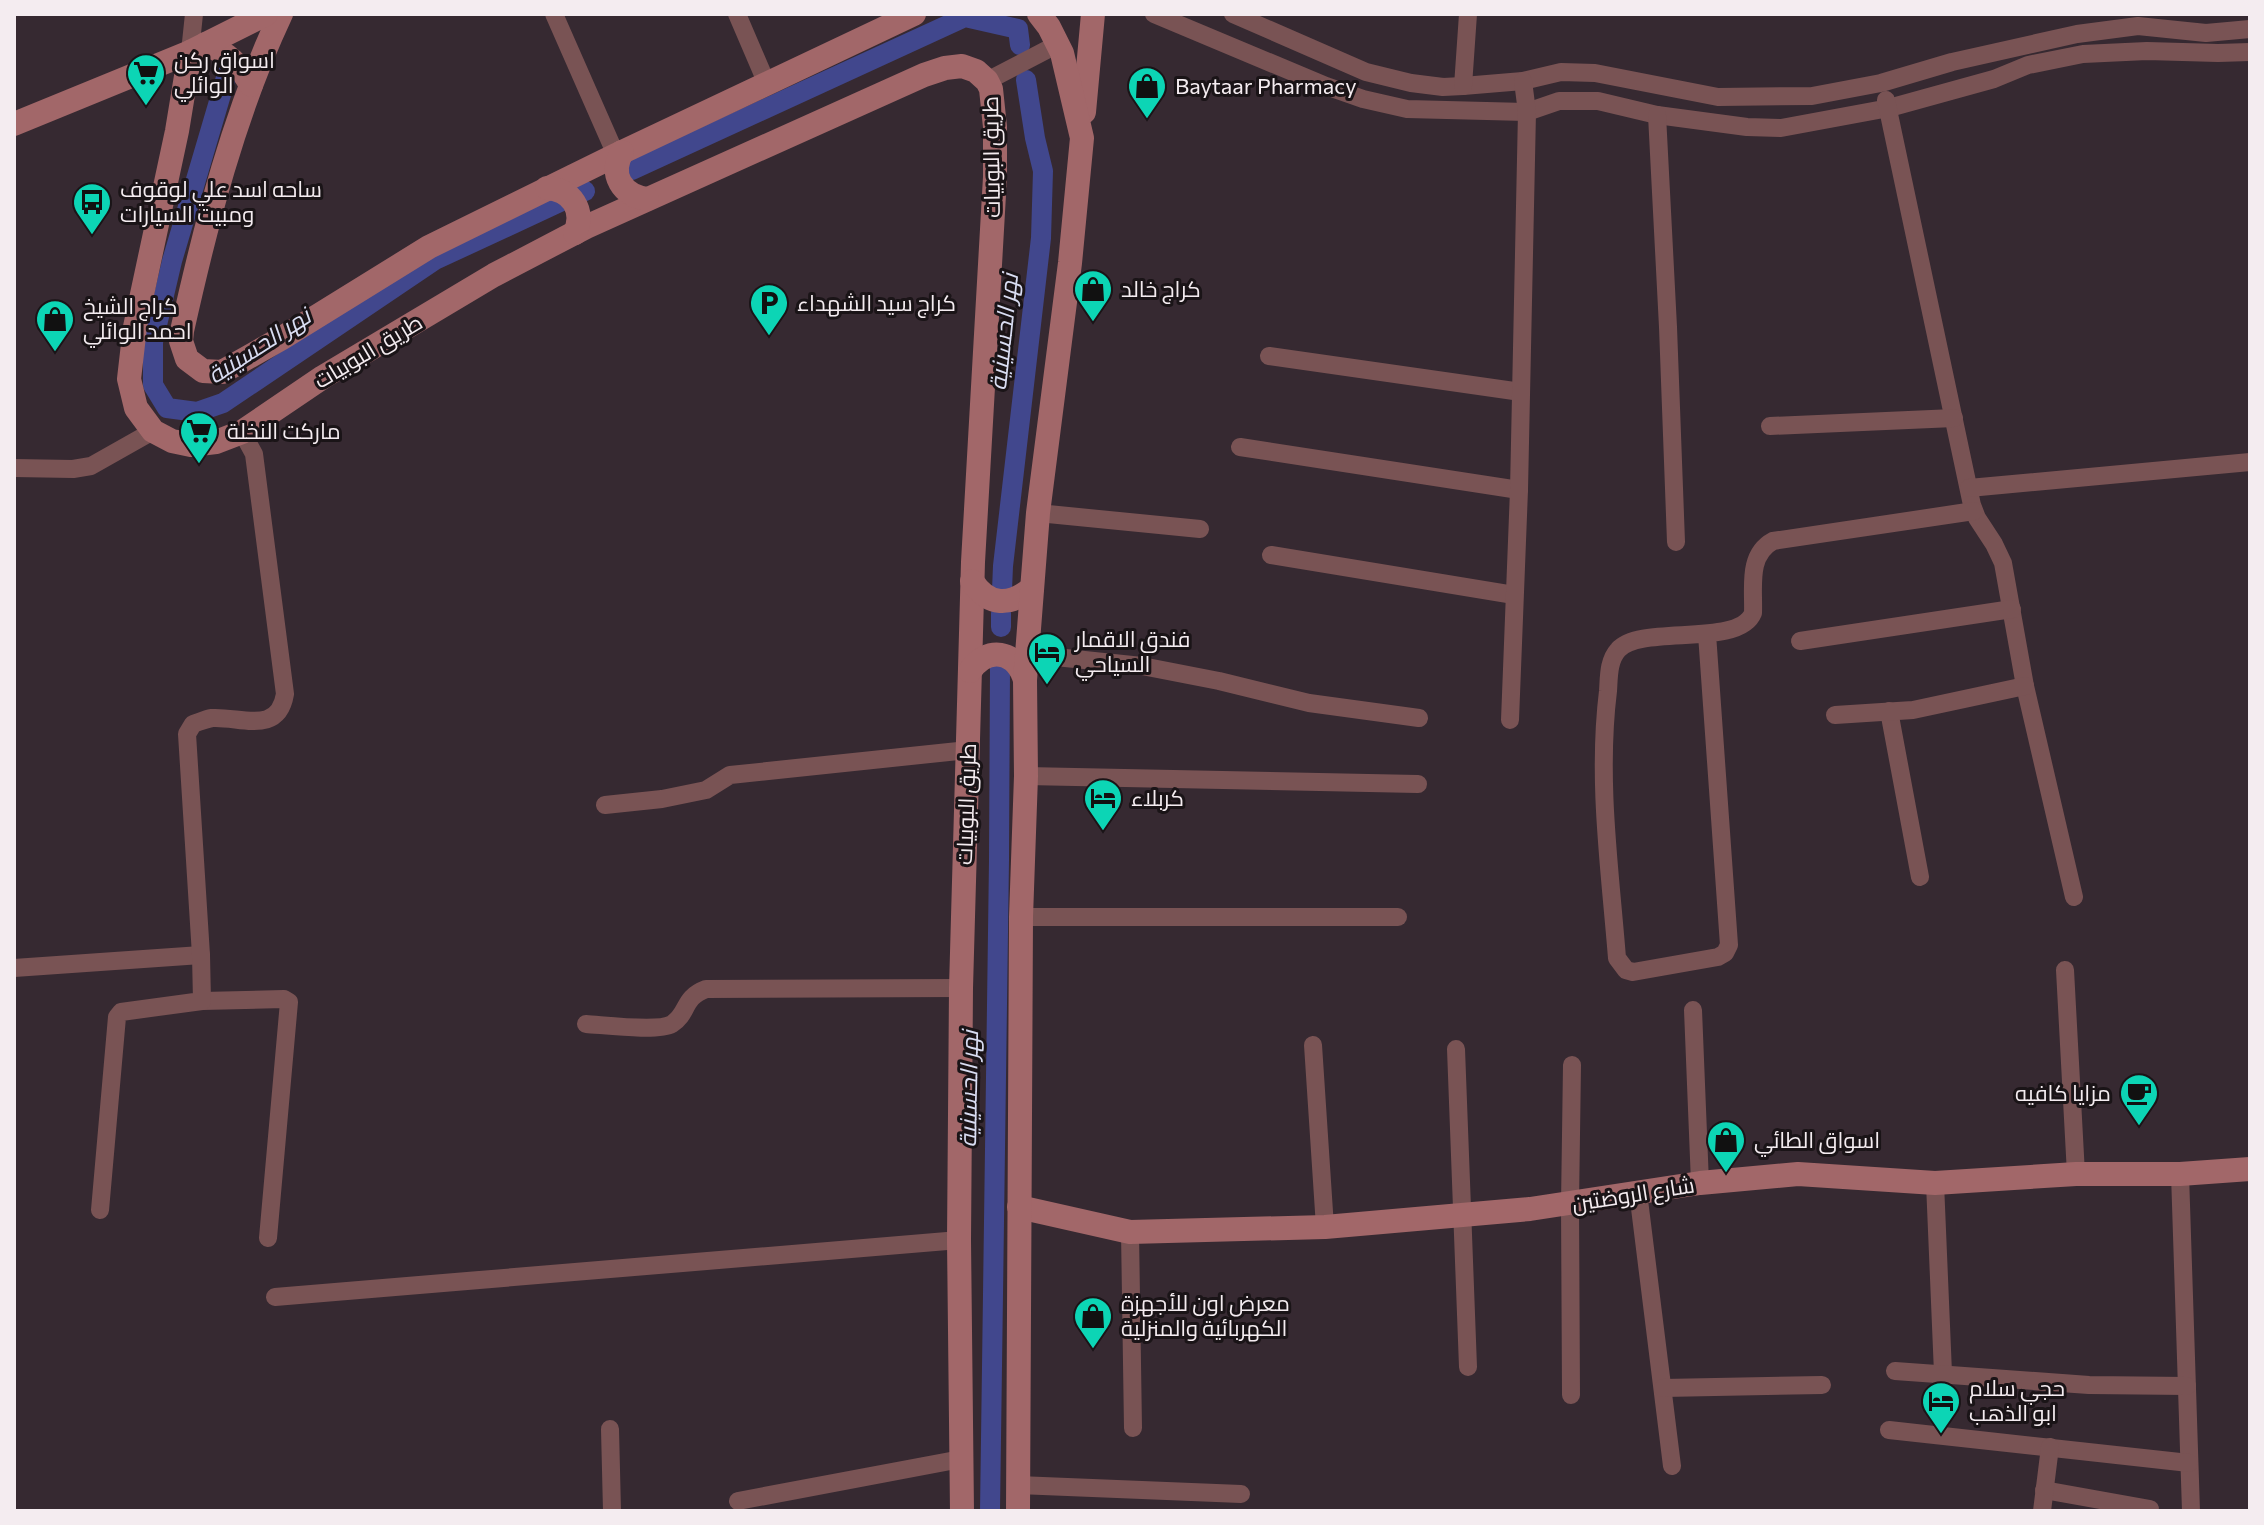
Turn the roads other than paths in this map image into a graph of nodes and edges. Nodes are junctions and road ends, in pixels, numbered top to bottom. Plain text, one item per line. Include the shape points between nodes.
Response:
1 (194, 14) edge
2 (266, 14) edge
3 (281, 14) edge
4 (554, 14) edge
5 (737, 14) edge
6 (914, 14) edge
7 (1039, 14) edge
8 (1093, 14) edge
9 (1154, 14) edge
10 (1233, 14) edge
11 (1468, 14) edge
12 (2250, 29) edge
13 (1058, 44) junction
14 (198, 48) junction
15 (2250, 52) edge
16 (987, 81) junction
17 (1523, 81) junction
18 (1881, 83) junction
19 (767, 84) junction
20 (251, 85) junction
21 (1463, 86) junction
22 (1889, 108) junction
23 (1527, 112) junction
24 (1657, 115) junction
25 (14, 124) edge
26 (1082, 138) junction
27 (619, 153) junction
28 (547, 188) junction
29 (647, 199) junction
30 (575, 233) junction
31 (1269, 356) dead end
32 (1521, 392) junction
33 (1954, 418) junction
34 (1770, 426) dead end
35 (153, 431) junction
36 (242, 432) junction
37 (1240, 447) dead end
38 (2250, 462) edge
39 (14, 468) edge
40 (1969, 488) junction
41 (1519, 490) junction
42 (1974, 511) junction
43 (1038, 513) junction
44 (1200, 529) dead end
45 (1676, 542) dead end
46 (1271, 555) dead end
47 (972, 581) junction
48 (1032, 588) junction
49 (1514, 595) junction
50 (2012, 609) junction
51 (1707, 634) junction
52 (1800, 641) dead end
53 (1027, 654) junction
54 (970, 671) junction
55 (1025, 680) junction
56 (2025, 686) junction
57 (1889, 711) junction
58 (1835, 715) dead end
59 (1419, 718) dead end
60 (1510, 720) dead end
61 (968, 750) junction
62 (1026, 776) junction
63 (1418, 784) dead end
64 (605, 805) dead end
65 (1920, 877) dead end
66 (2074, 897) dead end
67 (1021, 917) junction
68 (1398, 917) dead end
69 (201, 955) junction
70 (14, 968) edge
71 (2065, 970) dead end
72 (961, 988) junction
73 (202, 1001) junction
74 (1693, 1010) dead end
75 (586, 1024) dead end
76 (1313, 1045) dead end
77 (1456, 1049) dead end
78 (1572, 1065) dead end
79 (2250, 1169) edge
80 (2076, 1174) junction
81 (2180, 1174) junction
82 (1700, 1183) junction
83 (1935, 1183) junction
84 (1638, 1192) junction
85 (1570, 1204) junction
86 (1019, 1207) junction
87 (100, 1210) dead end
88 (1462, 1216) junction
89 (1325, 1227) junction
90 (1130, 1232) junction
91 (268, 1238) dead end
92 (959, 1240) junction
93 (275, 1297) dead end
94 (1468, 1367) dead end
95 (1895, 1371) dead end
96 (1943, 1373) junction
97 (1822, 1385) dead end
98 (2187, 1386) junction
99 (1663, 1388) junction
100 (1571, 1395) dead end
101 (1133, 1428) dead end
102 (610, 1429) dead end
103 (1889, 1430) dead end
104 (2050, 1447) junction
105 (961, 1459) junction
106 (2189, 1463) junction
107 (1672, 1466) dead end
108 (1018, 1485) junction
109 (2044, 1490) junction
110 (1241, 1494) dead end
111 (738, 1501) dead end
112 (2150, 1510) edge
113 (612, 1511) edge
114 (961, 1511) edge
115 (1018, 1511) edge
116 (2042, 1511) edge
117 (2170, 1511) edge
118 (2191, 1511) edge

1 - 14 street
2 - 14 main road
3 - 20 main road
4 - 27 street
5 - 19 street
6 - 19 main road
7 - 13 main road
8 - 26 main road
9 - 23 street via 1363,99 1407,109
10 - 21 street via 1366,72 1411,83
11 - 21 street
12 - 18 street via 2206,33 2138,26 2077,34
13 - 16 street
13 - 26 main road
14 - 20 main road via 221,50
14 - 25 main road
14 - 35 main road via 130,366 136,408
15 - 22 street via 2083,54 2028,65
16 - 29 main road, طريق البوبيات via 962,66 924,75
16 - 47 main road, طريق البوبيات via 994,109 995,177
17 - 18 street via 1561,72 1595,73 1718,97 1812,96
17 - 21 street
17 - 23 street
18 - 22 street
19 - 27 main road
20 - 28 main road via 199,257 181,341 187,359 203,371 222,372 429,247
22 - 24 street via 1781,128
22 - 33 street
23 - 24 street via 1559,101 1598,101
23 - 32 street
24 - 45 street
26 - 43 main road
27 - 28 main road
27 - 29 main road via 620,183 628,193
28 - 30 main road via 560,190 575,202
29 - 30 main road, طريق البوبيات
30 - 36 main road, طريق البوبيات via 323,377
31 - 32 street
32 - 41 street
33 - 34 street
33 - 40 street
35 - 36 main road, طريق البوبيات via 191,445
35 - 39 street via 91,466
36 - 69 street via 254,454 285,694 283,708 274,717 210,718 193,724 187,734
37 - 41 street
38 - 40 street
40 - 42 street
41 - 49 street
42 - 50 street via 1999,553
42 - 51 street via 1773,541 1756,558 1751,618 1739,627
43 - 44 street
43 - 48 main road
46 - 49 street
47 - 48 main road via 988,598 1000,601 1011,601
47 - 54 main road, طريق البوبيات
48 - 53 main road
49 - 60 street
50 - 52 street
50 - 56 street
51 - 51 street via 1633,641 1616,652 1611,665 1604,802 1617,958 1633,972 1718,957 1729,945
53 - 55 main road
53 - 59 street via 1142,666 1309,703
54 - 55 main road via 976,662 995,654 1015,661
54 - 61 main road, طريق البوبيات
55 - 62 main road
56 - 57 street
56 - 66 street
57 - 58 street
57 - 65 street
61 - 64 street via 730,775 706,790
61 - 72 main road, طريق البوبيات
62 - 63 street
62 - 67 main road
67 - 68 street
67 - 86 main road
69 - 70 street
69 - 73 street
71 - 80 street
72 - 75 street via 706,989 691,997 671,1024 657,1029
72 - 92 main road, طريق البوبيات
73 - 87 street via 121,1012 117,1017
73 - 91 street via 289,1002
74 - 82 street
76 - 89 street
77 - 88 street
78 - 85 street
79 - 81 main road, شارع الروضتين
80 - 81 main road, شارع الروضتين
80 - 83 main road, شارع الروضتين
81 - 98 street
82 - 83 main road, شارع الروضتين via 1798,1174
82 - 84 main road, شارع الروضتين
83 - 96 street
84 - 85 main road, شارع الروضتين
84 - 99 street
85 - 88 main road, شارع الروضتين
85 - 100 street
86 - 90 main road, شارع الروضتين
86 - 108 main road
88 - 89 main road, شارع الروضتين
88 - 94 street
89 - 90 main road, شارع الروضتين
90 - 101 street
92 - 93 street
92 - 105 main road, طريق البوبيات
95 - 96 street
96 - 98 street via 2089,1385
97 - 99 street
98 - 106 street
99 - 107 street
102 - 113 street
103 - 104 street
104 - 106 street
104 - 109 street
105 - 111 street
105 - 114 main road, طريق البوبيات
106 - 118 street
108 - 110 street
108 - 115 main road
109 - 112 street
109 - 116 street
112 - 117 street

